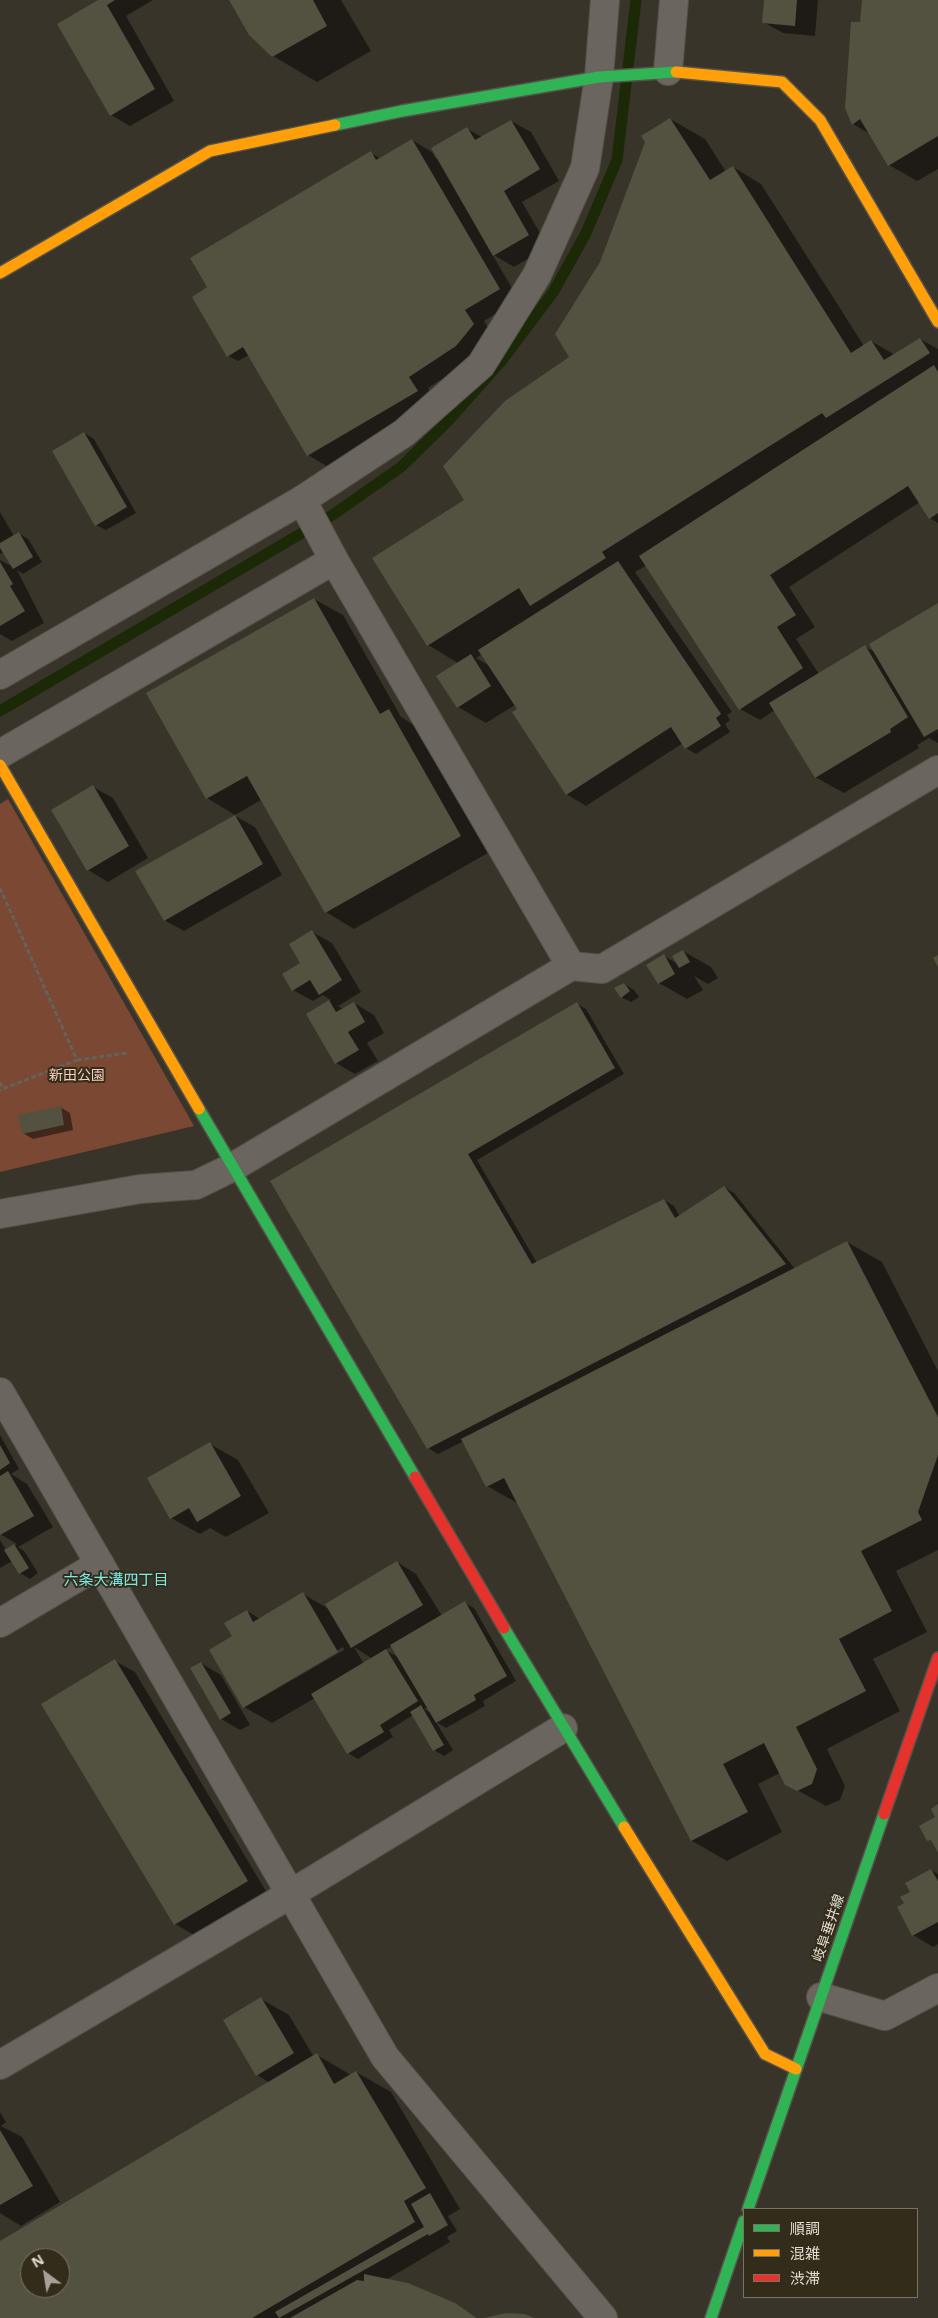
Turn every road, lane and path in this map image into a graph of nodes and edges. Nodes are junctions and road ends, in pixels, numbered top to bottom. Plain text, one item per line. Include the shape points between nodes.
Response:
1 (604, 0) edge
2 (674, 0) edge
3 (668, 71) junction
4 (599, 77) junction
5 (0, 273) edge
6 (938, 322) edge
7 (302, 500) junction
8 (334, 560) junction
9 (0, 675) edge
10 (0, 754) edge
11 (0, 766) edge
12 (938, 770) edge
13 (0, 888) edge
14 (571, 966) junction
15 (164, 1048) junction
16 (77, 1060) junction
17 (0, 1082) edge
18 (2, 1089) edge
19 (232, 1167) junction
20 (0, 1214) edge
21 (0, 1392) edge
22 (100, 1564) junction
23 (0, 1623) edge
24 (938, 1658) edge
25 (563, 1728) junction
26 (289, 1895) junction
27 (938, 1988) edge
28 (821, 1996) junction
29 (0, 2066) edge
30 (796, 2069) junction
31 (748, 2208) edge
32 (743, 2224) edge
33 (603, 2318) edge
34 (711, 2318) edge

1 - 4 street
2 - 3 street
3 - 4 street
3 - 6 street via 782,82 820,120
4 - 5 street via 402,111 210,151
4 - 7 street via 584,168 537,274 481,365 404,433
7 - 8 street
7 - 9 street
8 - 10 street
8 - 14 street
11 - 15 street
12 - 14 street via 602,969
13 - 16 path
14 - 19 street
15 - 16 path
15 - 19 street
16 - 18 path
17 - 18 path
19 - 20 street via 196,1185 140,1189
19 - 25 street
21 - 22 street
22 - 23 street
22 - 26 street
24 - 28 street, 岐阜垂井線
25 - 26 street
25 - 30 street via 765,2054
26 - 29 street
26 - 33 street via 385,2057
27 - 28 street via 885,2016
28 - 30 street, 岐阜垂井線
30 - 31 street, 岐阜垂井線
32 - 34 street

